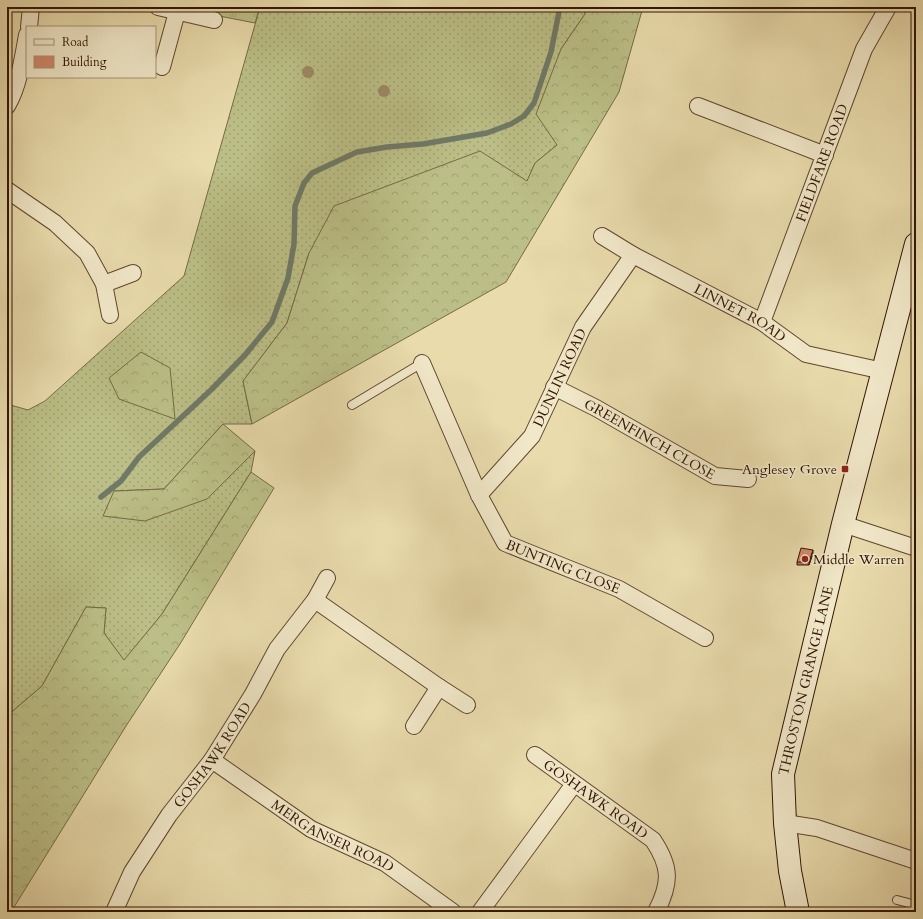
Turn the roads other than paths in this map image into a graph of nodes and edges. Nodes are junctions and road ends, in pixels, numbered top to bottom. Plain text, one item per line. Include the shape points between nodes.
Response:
1 (31, 7) edge
2 (158, 7) edge
3 (888, 7) edge
4 (178, 12) junction
5 (214, 20) dead end
6 (28, 26) edge
7 (26, 40) edge
8 (162, 67) dead end
9 (7, 106) edge
10 (698, 106) dead end
11 (825, 155) junction
12 (7, 190) edge
13 (602, 236) dead end
14 (915, 253) edge
15 (633, 255) junction
16 (133, 273) dead end
17 (104, 284) junction
18 (110, 315) dead end
19 (762, 322) junction
20 (422, 363) joint
21 (883, 371) junction
22 (554, 387) junction
23 (352, 405) dead end
24 (748, 479) dead end
25 (479, 494) junction
26 (843, 524) junction
27 (916, 548) edge
28 (326, 578) dead end
29 (315, 600) junction
30 (705, 638) dead end
31 (439, 687) junction
32 (467, 705) dead end
33 (414, 726) dead end
34 (535, 755) dead end
35 (212, 760) junction
36 (574, 784) junction
37 (785, 823) junction
38 (916, 861) edge
39 (897, 900) dead end
40 (916, 905) edge
41 (120, 910) edge
42 (453, 912) edge
43 (480, 912) edge
44 (656, 912) edge
45 (798, 912) edge

1 - 6 street
2 - 4 street
3 - 11 street, FIELDFARE ROAD via 864,50
4 - 5 street
4 - 8 street
7 - 9 street via 22,62
10 - 11 street
11 - 19 street, FIELDFARE ROAD
12 - 17 street via 55,223 87,253
13 - 15 street, LINNET ROAD
14 - 21 street, THROSTON GRANGE LANE
15 - 19 street, LINNET ROAD
15 - 22 street, DUNLIN ROAD via 583,327
16 - 17 street
17 - 18 street
19 - 21 street, LINNET ROAD via 806,354
20 - 23 lane
20 - 25 street, BUNTING CLOSE
21 - 26 street, THROSTON GRANGE LANE
22 - 24 street, GREENFINCH CLOSE via 715,476
22 - 25 street, DUNLIN ROAD via 532,436
25 - 30 street, BUNTING CLOSE via 505,543 619,589
26 - 27 street
26 - 37 street, THROSTON GRANGE LANE via 782,774
28 - 29 street, GOSHAWK ROAD
29 - 31 street
29 - 35 street, GOSHAWK ROAD via 277,648 253,694
31 - 32 street
31 - 33 street
34 - 36 street, GOSHAWK ROAD
35 - 41 street, GOSHAWK ROAD via 169,815 132,872
35 - 42 street, MERGANSER ROAD via 311,829 385,863
36 - 43 street
36 - 44 street, GOSHAWK ROAD via 653,840 666,867 667,882 664,897
37 - 38 street via 817,828
37 - 45 street, THROSTON GRANGE LANE
39 - 40 lane

